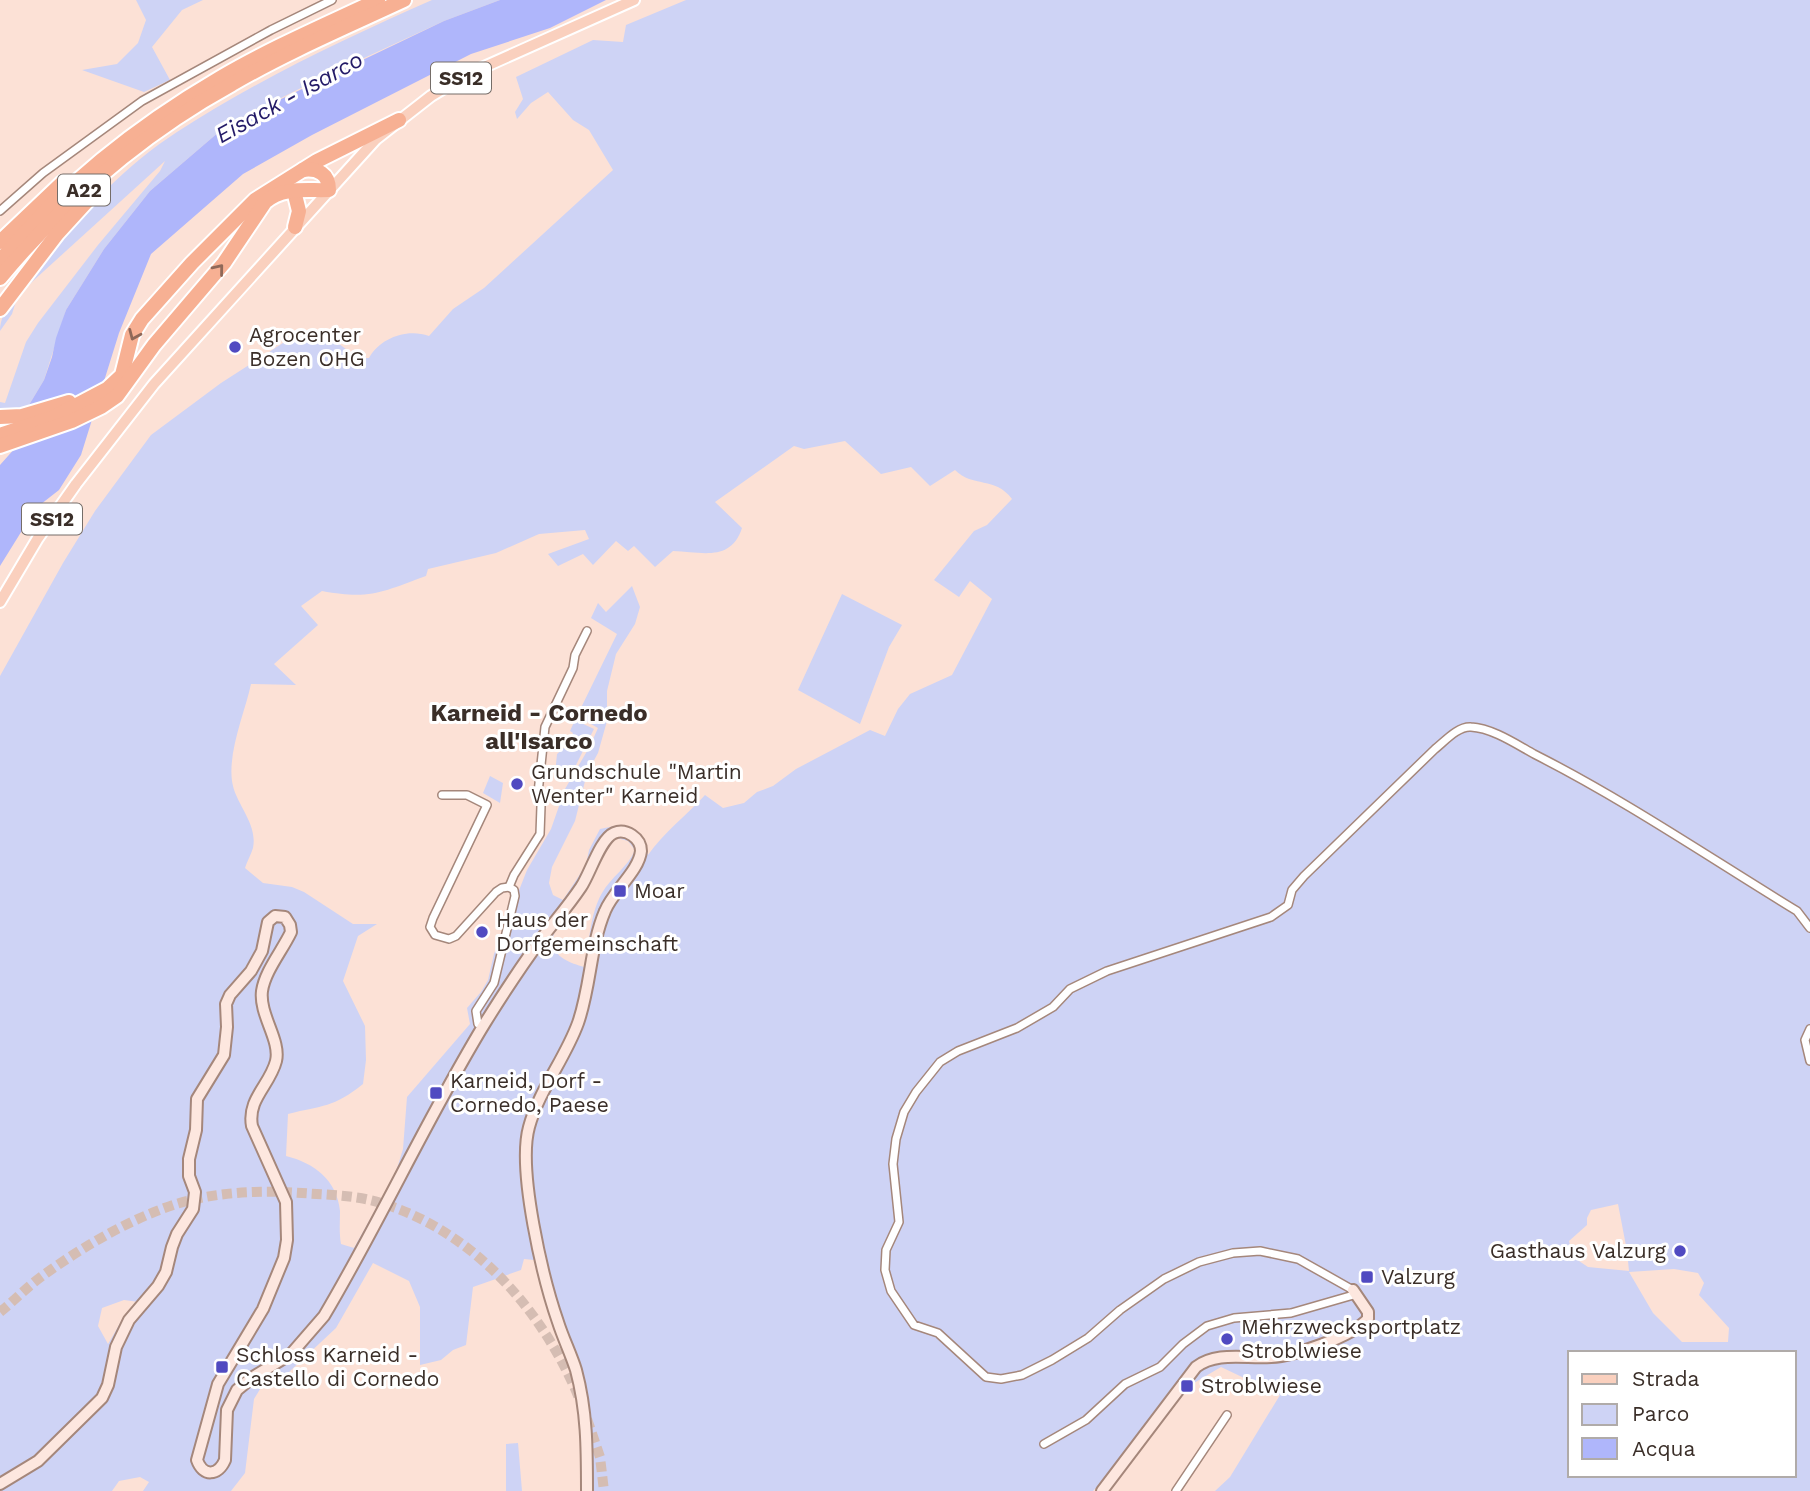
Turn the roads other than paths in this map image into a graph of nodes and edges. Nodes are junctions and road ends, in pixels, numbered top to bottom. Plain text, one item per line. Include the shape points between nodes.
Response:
1 (332, 0) edge
2 (378, 0) edge
3 (404, 0) edge
4 (634, 0) edge
5 (181, 115) junction
6 (399, 120) junction
7 (110, 153) junction
8 (302, 170) junction
9 (329, 190) junction
10 (293, 191) junction
11 (0, 210) edge
12 (295, 227) junction
13 (0, 242) edge
14 (0, 261) edge
15 (0, 278) edge
16 (2, 306) edge
17 (109, 396) junction
18 (89, 405) junction
19 (2, 417) edge
20 (0, 435) edge
21 (0, 446) edge
22 (0, 602) edge
23 (587, 631) dead end
24 (442, 795) dead end
25 (509, 887) junction
26 (1810, 928) edge
27 (484, 1026) junction
28 (1810, 1029) edge
29 (1810, 1061) edge
30 (1355, 1292) junction
31 (1227, 1415) dead end
32 (1044, 1444) dead end
33 (0, 1484) edge
34 (587, 1491) edge
35 (1102, 1491) edge
36 (1176, 1491) edge

1 - 11 street via 142,101
2 - 7 highway, A22 via 222,77
3 - 5 highway, A22 via 278,59
4 - 6 main road, SS12 via 473,71
5 - 15 highway, A22 via 81,192
5 - 16 highway via 87,201
6 - 8 highway
6 - 9 main road, SS12
7 - 13 highway via 68,179
7 - 14 highway, A22
8 - 9 highway via 321,172 328,179
8 -> 17 highway via 256,200 142,319
9 - 10 highway
9 - 12 main road, SS12
10 - 12 highway via 299,211
17 -> 10 highway via 127,386 154,345 224,263 265,202 280,192
12 - 22 main road, SS12 via 110,439 38,538
17 - 18 highway
18 - 19 highway via 53,406
18 - 20 highway
18 - 21 highway
23 - 25 street via 545,727 538,793 541,834
24 - 25 street via 467,795 487,805 433,918 430,927 435,935 456,936 496,892
25 - 27 street via 515,895 494,982 476,1011 478,1024
26 - 30 street via 1797,911 1668,829 1548,761 1467,726 1452,734 1304,876 1292,890 1288,905 1271,917 1107,971 1070,989 1053,1007 1017,1028 940,1062 904,1112 893,1164 900,1222 886,1250 891,1291 914,1325 938,1333 986,1377 1022,1375 1087,1338 1164,1279 1199,1262 1233,1254 1260,1251 1298,1259
27 - 33 street via 324,1316 291,1354 237,1390 227,1410 222,1468 215,1473 204,1471 197,1460 218,1384 260,1316 287,1240 286,1202 250,1117 277,1058 262,993 291,932 285,917 275,916 268,922 262,951 226,1004 223,1055 197,1099 189,1159 193,1209 172,1247 166,1272 129,1320 102,1398 38,1461
27 - 34 street via 518,971 584,883 607,838 621,832 636,838 639,859 606,908 578,1023 536,1110 526,1143 544,1272 584,1404
28 - 29 street via 1805,1040
30 - 32 street via 1291,1313 1234,1318 1207,1326 1160,1367 1125,1384 1086,1420
30 - 35 street via 1368,1319 1321,1345 1283,1356 1203,1361
31 - 36 street

